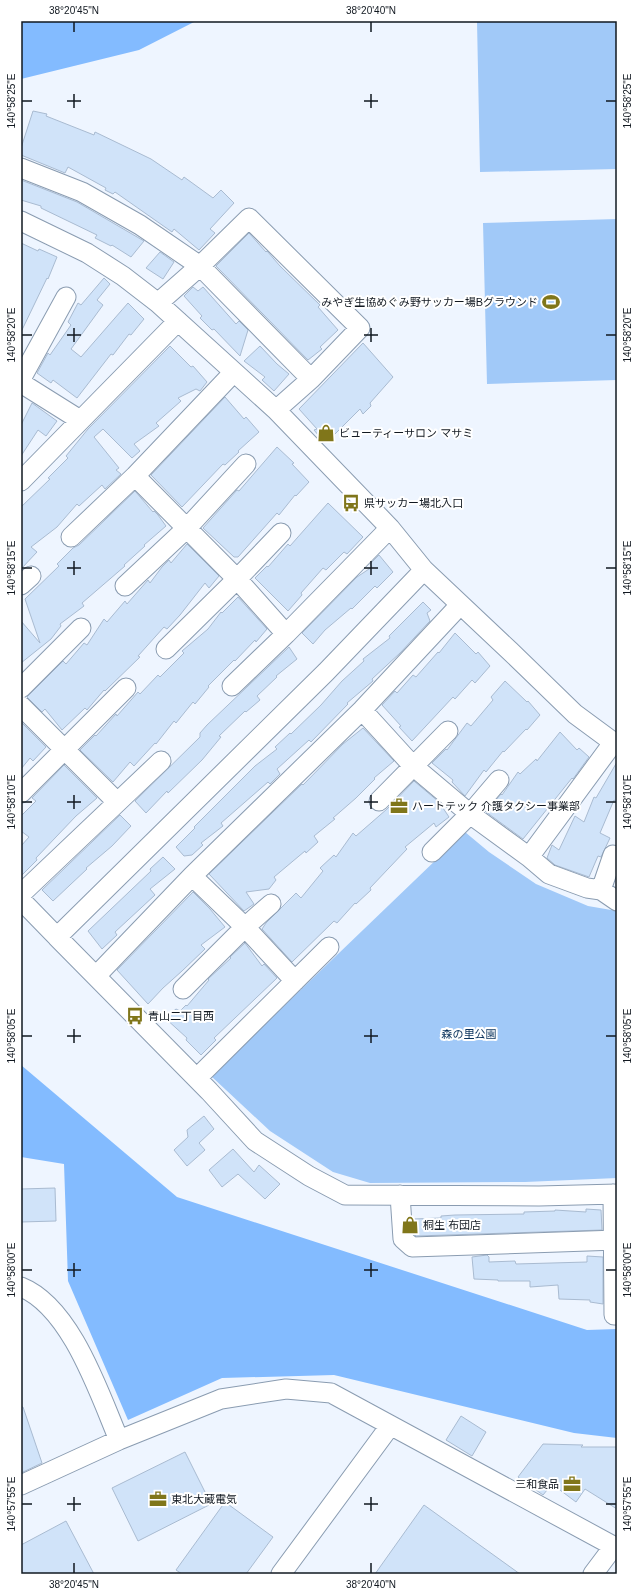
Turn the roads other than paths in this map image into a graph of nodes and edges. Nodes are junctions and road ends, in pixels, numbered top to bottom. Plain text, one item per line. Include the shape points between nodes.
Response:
1 (21, 168) edge
2 (21, 222) edge
3 (200, 266) junction
4 (66, 297) dead end
5 (158, 303) junction
6 (178, 321) junction
7 (234, 372) junction
8 (21, 379) edge
9 (311, 379) junction
10 (21, 383) edge
11 (276, 410) junction
12 (80, 420) junction
13 (246, 464) dead end
14 (135, 476) junction
15 (21, 482) edge
16 (187, 528) junction
17 (390, 528) junction
18 (281, 533) dead end
19 (71, 537) dead end
20 (424, 570) junction
21 (238, 579) junction
22 (125, 586) dead end
23 (460, 605) junction
24 (81, 628) dead end
25 (286, 634) junction
26 (166, 649) dead end
27 (232, 686) dead end
28 (21, 688) edge
29 (126, 688) dead end
30 (21, 706) edge
31 (362, 710) junction
32 (448, 730) dead end
33 (615, 744) edge
34 (66, 749) junction
35 (161, 761) dead end
36 (413, 766) junction
37 (499, 780) dead end
38 (21, 793) edge
39 (379, 801) dead end
40 (117, 802) junction
41 (470, 814) junction
42 (432, 852) dead end
43 (613, 855) dead end
44 (529, 857) junction
45 (192, 876) junction
46 (601, 890) junction
47 (21, 894) edge
48 (21, 900) edge
49 (617, 901) edge
50 (271, 904) dead end
51 (245, 927) junction
52 (57, 936) junction
53 (329, 947) dead end
54 (96, 976) junction
55 (295, 982) junction
56 (183, 989) dead end
57 (197, 1078) junction
58 (615, 1194) edge
59 (400, 1195) junction
60 (615, 1240) edge
61 (21, 1287) edge
62 (617, 1315) edge
63 (390, 1426) junction
64 (119, 1440) junction
65 (21, 1485) edge
66 (615, 1547) edge
67 (281, 1574) edge
68 (594, 1574) edge

1 - 3 street via 82,192 140,225
2 - 5 street via 87,253
3 - 5 street
3 - 9 street
3 - 9 street via 249,218 360,328
4 - 8 street
5 - 6 street
6 - 7 street
6 - 12 street
7 - 11 street
7 - 14 street
9 - 11 street
10 - 12 street
11 - 17 street
12 - 15 street
13 - 16 street
14 - 16 street
14 - 19 street
16 - 21 street
16 - 22 street
17 - 20 street
17 - 25 street
18 - 21 street
20 - 23 street
20 - 52 street via 326,672
21 - 25 street
21 - 26 street
23 - 31 street
23 - 33 street via 575,714
24 - 28 street
25 - 27 street
29 - 34 street
30 - 34 street
31 - 36 street
31 - 45 street
32 - 36 street
33 - 44 street
34 - 38 street
34 - 40 street
35 - 40 street
36 - 39 street
36 - 41 street
37 - 41 street
40 - 47 street
41 - 42 street
41 - 44 street
43 - 46 street
44 - 46 street via 549,874 587,888
45 - 51 street
45 - 54 street
46 - 49 street
48 - 52 street
50 - 51 street
51 - 55 street
51 - 56 street
52 - 54 street
53 - 55 street
54 - 57 street
55 - 57 street
57 - 59 street via 255,1141 309,1176 345,1195
58 - 59 street
58 - 60 street
59 - 60 street via 403,1238 412,1247
60 - 62 street via 614,1316
61 - 64 street via 42,1299 64,1324 88,1368
63 - 64 street via 331,1393 286,1389 221,1399
63 - 66 street
63 - 67 street
64 - 65 street
66 - 68 street

